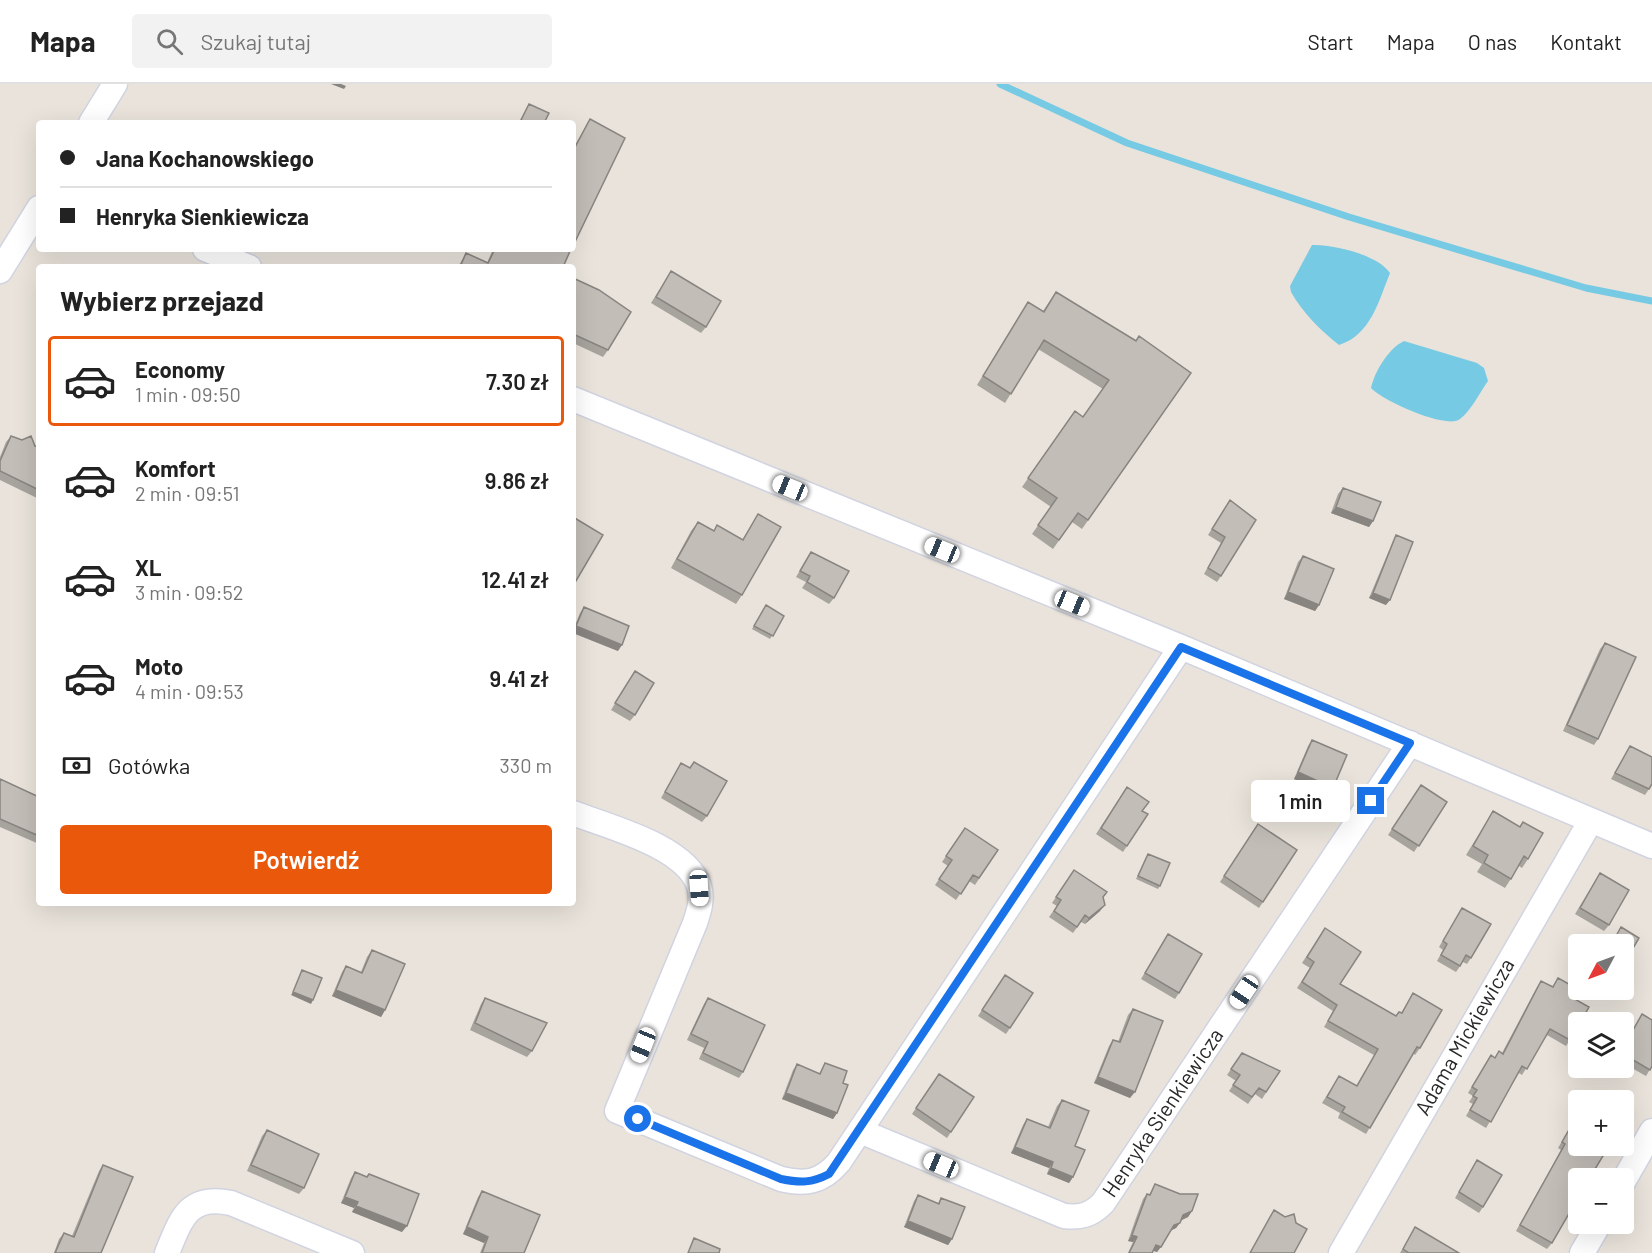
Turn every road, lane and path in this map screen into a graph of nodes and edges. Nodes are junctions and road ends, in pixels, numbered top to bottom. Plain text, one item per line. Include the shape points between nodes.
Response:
1 (115, 84) edge
2 (93, 120) edge
3 (36, 213) edge
4 (212, 252) edge
5 (242, 264) edge
6 (0, 271) edge
7 (576, 400) edge
8 (1181, 647) junction
9 (1410, 743) junction
10 (576, 814) edge
11 (1590, 822) junction
12 (1652, 846) edge
13 (860, 1131) junction
14 (1652, 1131) edge
15 (1631, 1168) edge
16 (1593, 1234) edge
17 (167, 1253) edge
18 (352, 1253) edge
19 (1341, 1253) edge
20 (1582, 1253) edge

1 - 2 street
3 - 6 street
4 - 5 street
7 - 8 street
8 - 9 street
8 - 13 street
9 - 11 street
9 - 13 street, Henryka Sienkiewicza via 1093,1213 1078,1218 1064,1216
10 - 13 street via 681,860 693,873 699,888 695,923 617,1111 799,1183 815,1182 829,1174
11 - 12 street
11 - 19 street, Adama Mickiewicza
14 - 15 street
16 - 20 street
17 - 18 street via 188,1212 200,1202 213,1199

